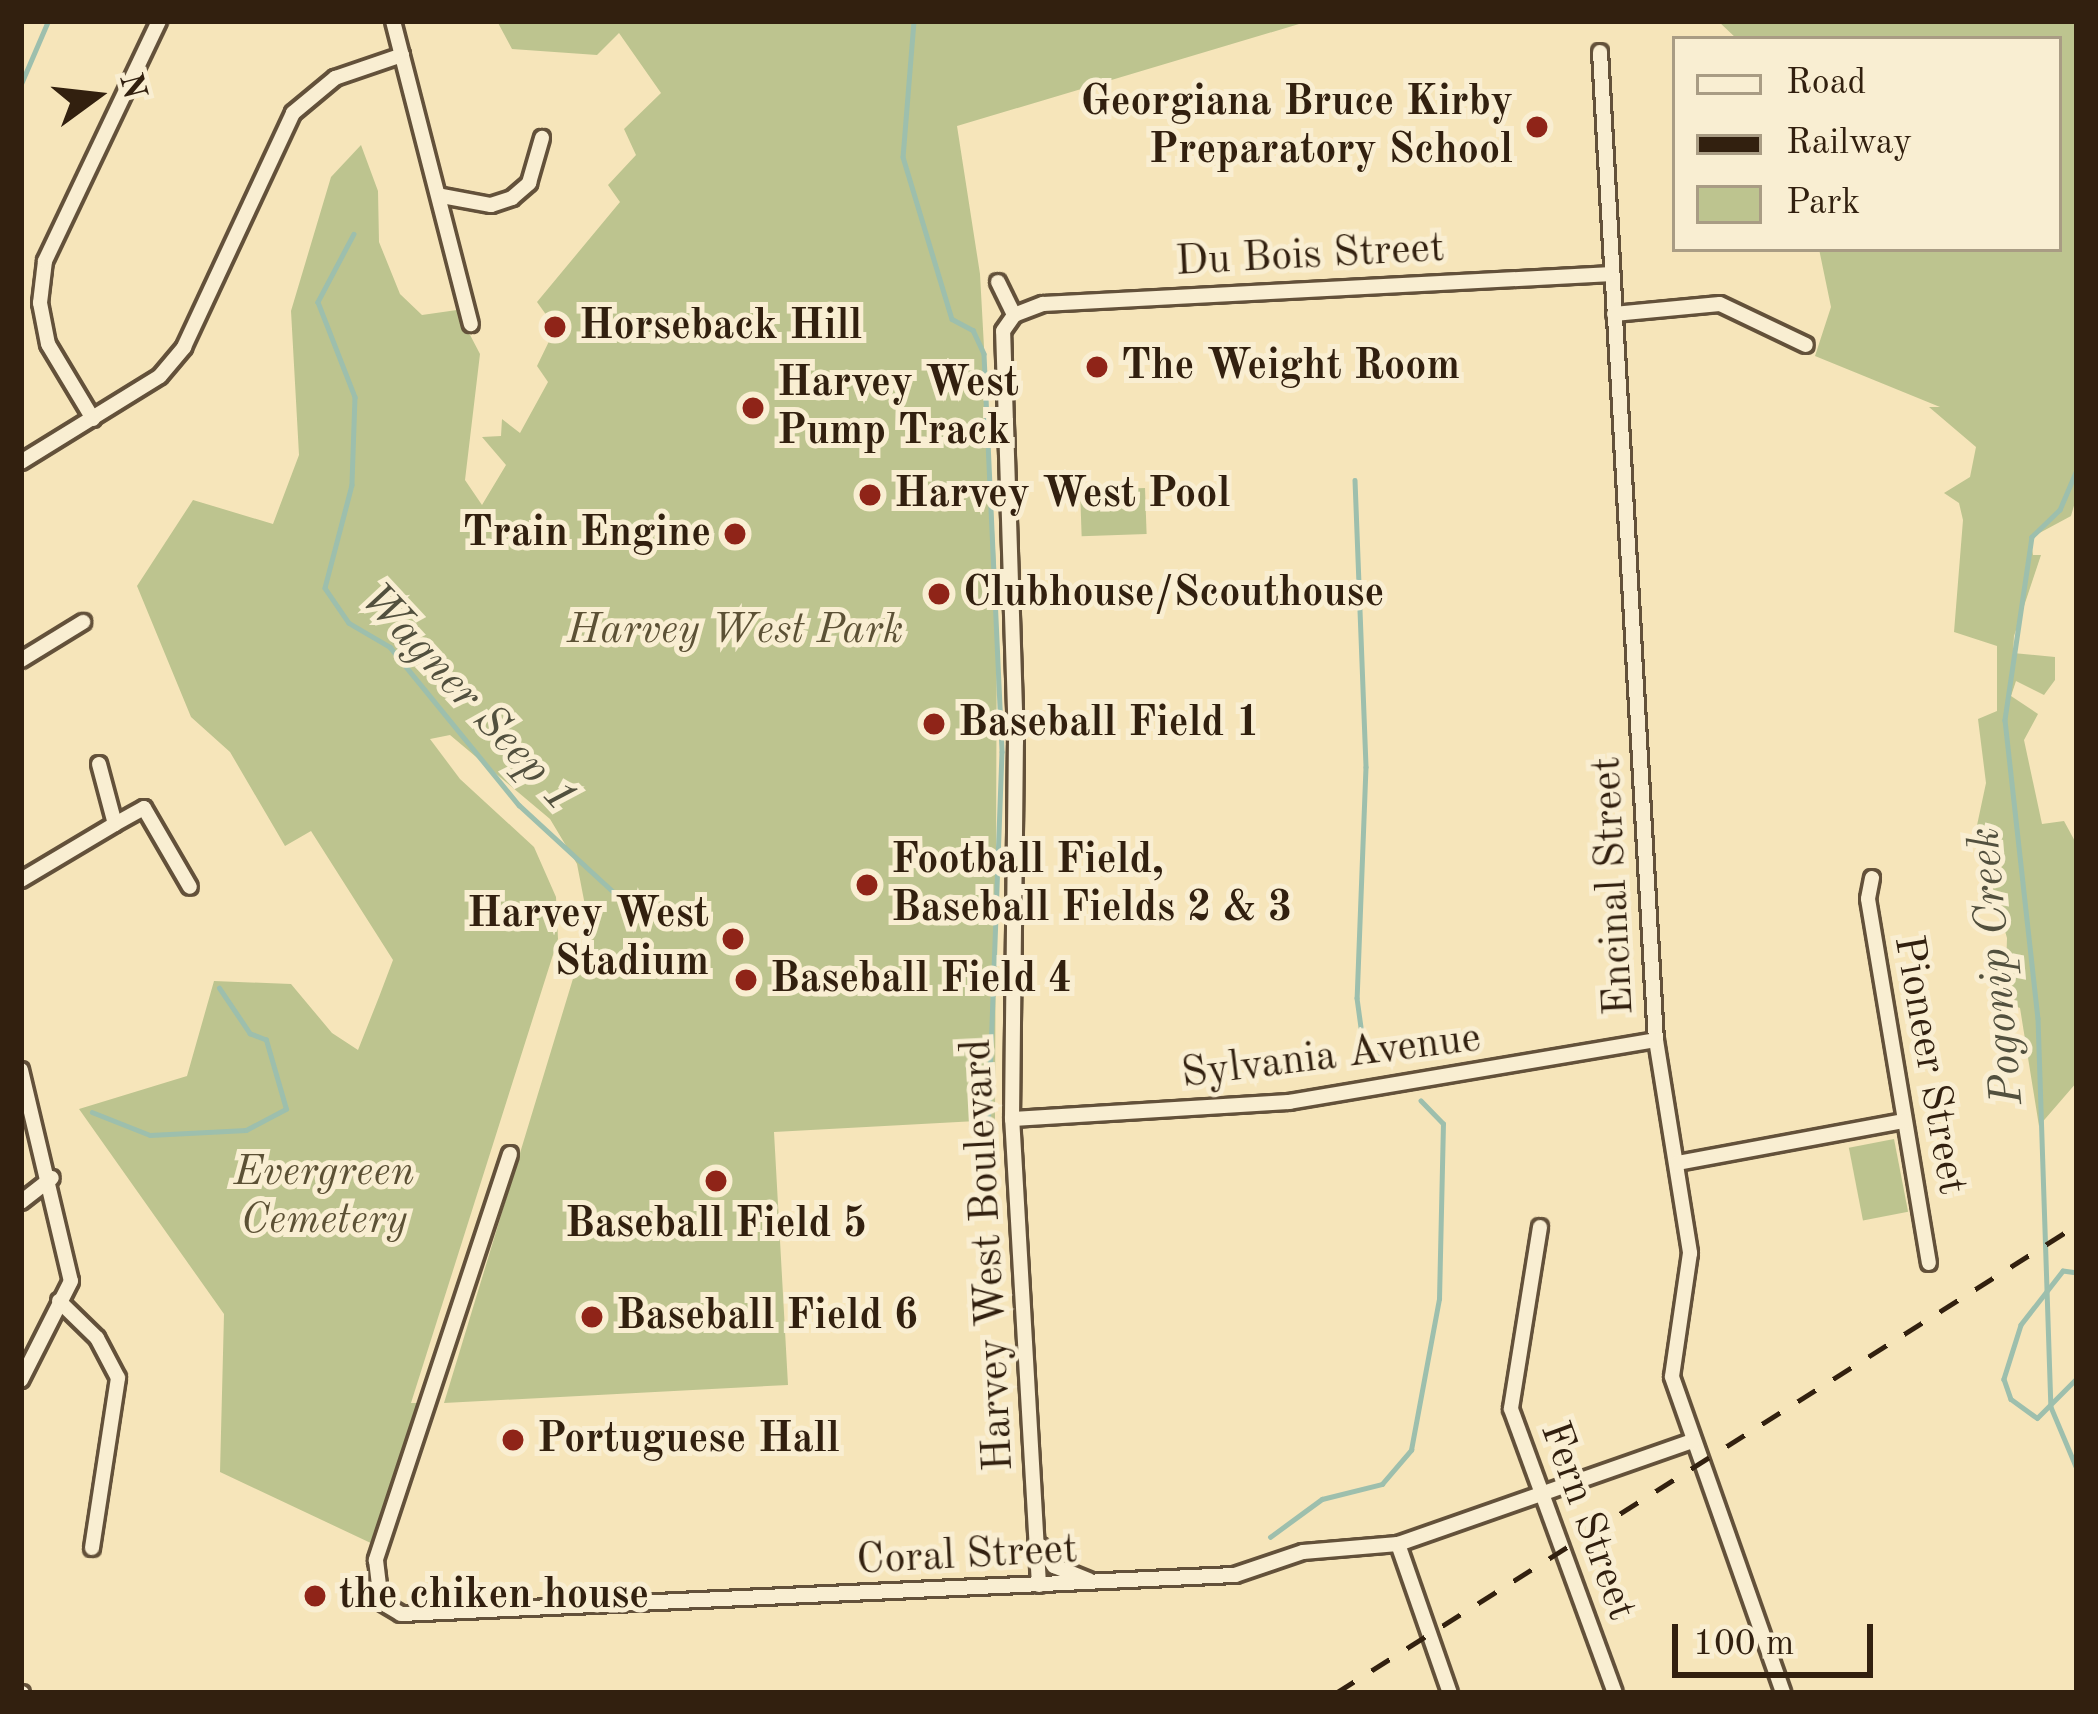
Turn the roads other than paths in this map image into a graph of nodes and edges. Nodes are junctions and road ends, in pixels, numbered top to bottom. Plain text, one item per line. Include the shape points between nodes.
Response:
1 (159, 21) edge
2 (393, 21) edge
3 (1600, 52) dead end
4 (402, 55) junction
5 (542, 138) dead end
6 (442, 196) junction
7 (1612, 274) junction
8 (998, 282) dead end
9 (1614, 314) junction
10 (1014, 315) junction
11 (471, 324) dead end
12 (1806, 345) dead end
13 (93, 418) junction
14 (21, 462) edge
15 (83, 622) dead end
16 (21, 659) edge
17 (99, 764) dead end
18 (116, 824) junction
19 (1872, 878) dead end
20 (21, 880) edge
21 (190, 887) dead end
22 (1655, 1040) junction
23 (21, 1070) edge
24 (1012, 1118) junction
25 (1904, 1121) junction
26 (510, 1154) dead end
27 (1677, 1163) junction
28 (52, 1178) junction
29 (21, 1202) edge
30 (1540, 1227) dead end
31 (1929, 1263) dead end
32 (59, 1301) junction
33 (21, 1381) edge
34 (1691, 1441) junction
35 (1540, 1493) junction
36 (1035, 1530) junction
37 (1398, 1544) junction
38 (92, 1548) dead end
39 (1094, 1582) junction
40 (1039, 1585) junction
41 (1450, 1693) edge
42 (1615, 1693) edge
43 (1784, 1693) edge

1 - 13 street via 45,261 44,332
2 - 4 street
3 - 7 street, Encinal Street
4 - 6 street
4 - 13 street via 335,78 293,113 184,347 160,376
5 - 6 street via 529,183 512,198 490,205
6 - 11 street
7 - 9 street, Encinal Street
7 - 10 street, Du Bois Street via 1043,304
8 - 10 street
9 - 12 street via 1720,304
9 - 22 street, Encinal Street
10 - 24 street, Harvey West Boulevard via 1002,350 1016,742
13 - 14 street
15 - 16 street
17 - 18 street
18 - 20 street
18 - 21 street via 144,808
19 - 25 street, Pioneer Street via 1868,899
22 - 24 street, Sylvania Avenue via 1289,1102
22 - 27 street, Encinal Street
23 - 28 street
24 - 36 street, Harvey West Boulevard
25 - 27 street
25 - 31 street, Pioneer Street
26 - 40 street, Coral Street via 442,1376 389,1508 376,1560 381,1602 413,1616
27 - 34 street, Encinal Street via 1690,1253 1672,1377
28 - 29 street
28 - 32 street via 70,1257 71,1281
30 - 35 street, Fern Street via 1511,1409
32 - 33 street
32 - 38 street via 97,1338 118,1378
34 - 35 street, Coral Street
34 - 43 street, Encinal Street
35 - 37 street, Coral Street
35 - 42 street, Fern Street
36 - 39 street via 1054,1566
36 - 40 street, Harvey West Boulevard
37 - 39 street, Coral Street via 1303,1552 1235,1575
37 - 41 street
39 - 40 street, Coral Street

